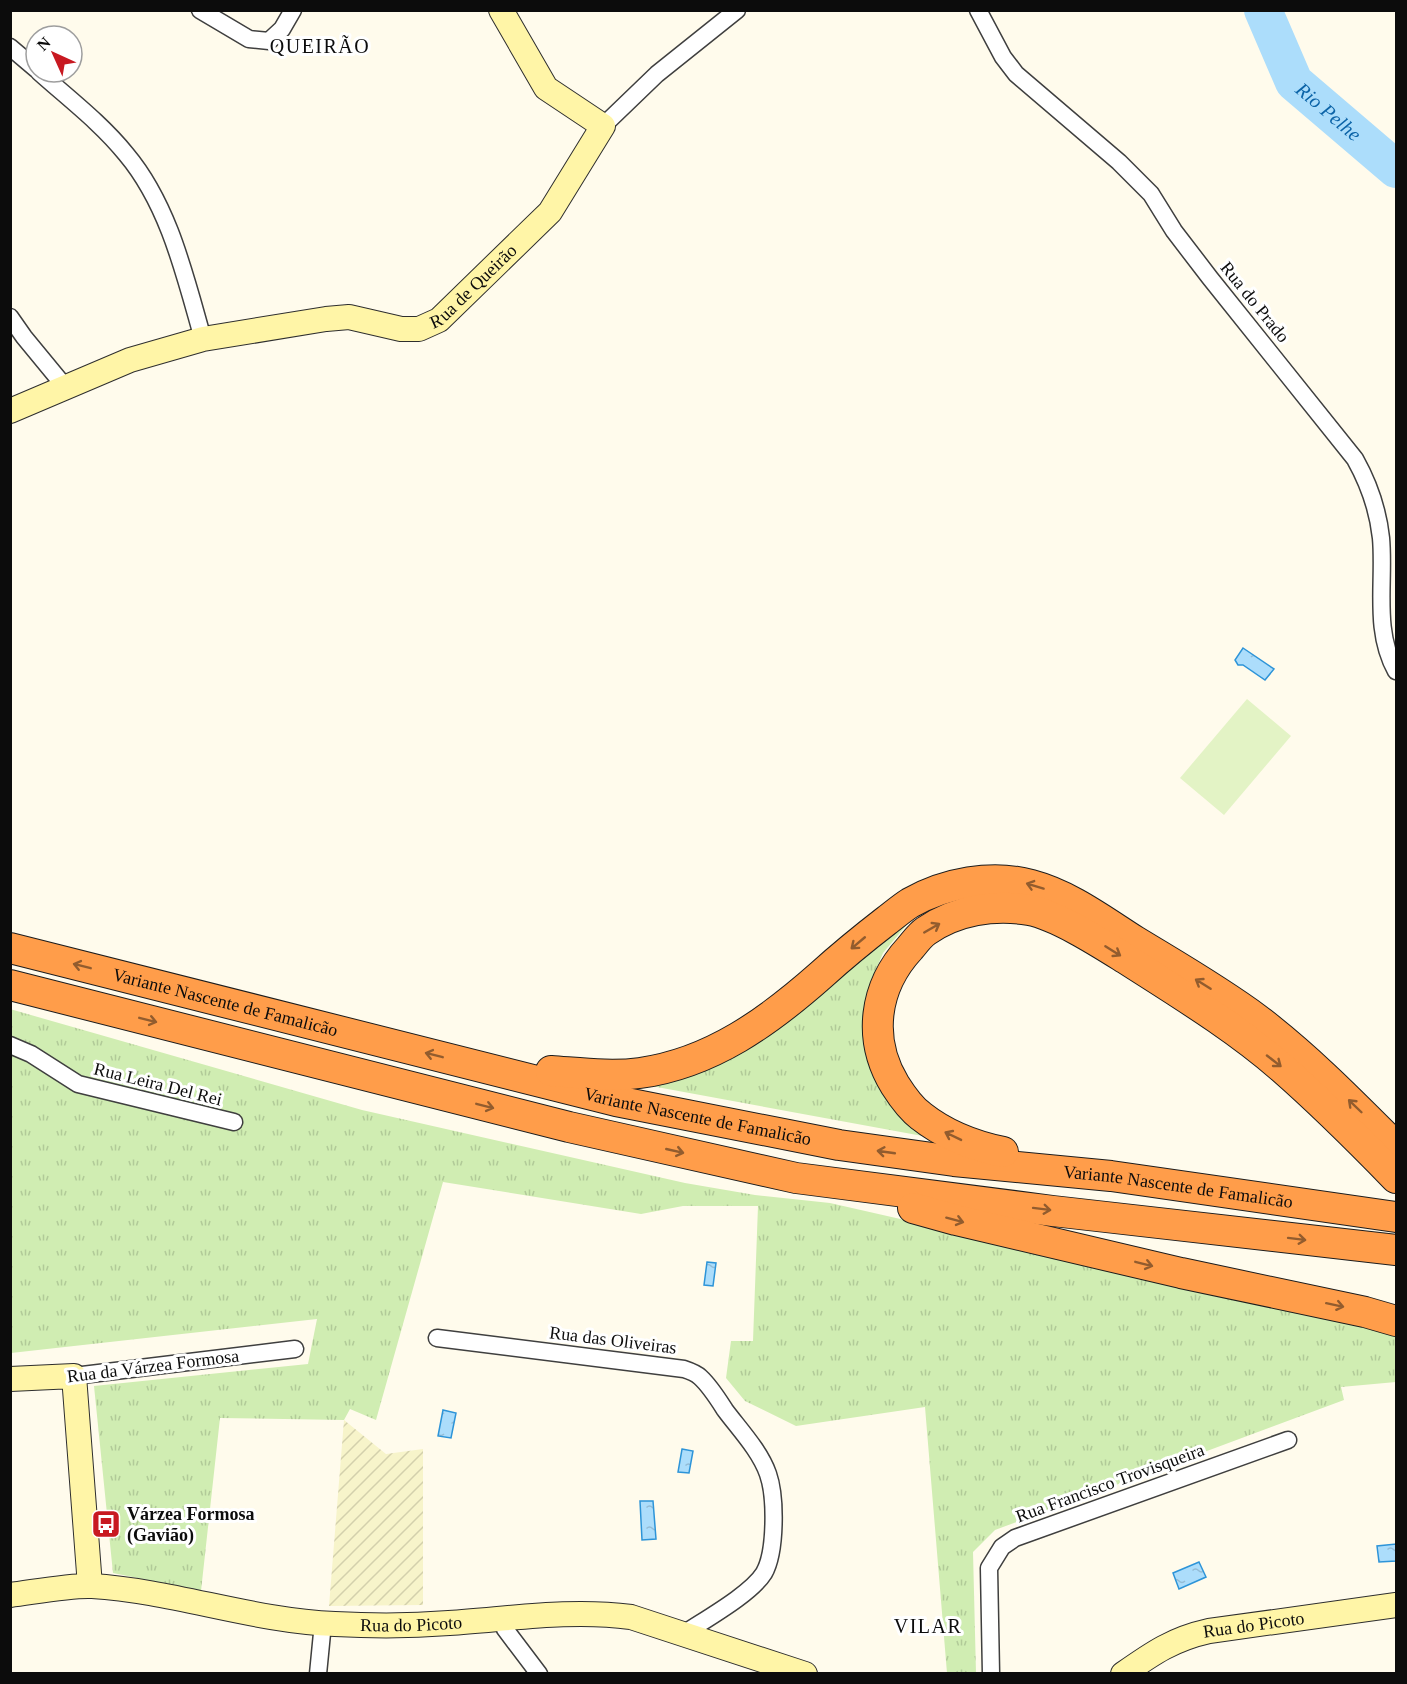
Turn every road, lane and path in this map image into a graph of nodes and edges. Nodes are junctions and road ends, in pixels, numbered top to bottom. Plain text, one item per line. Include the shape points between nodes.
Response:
1 (200, 10) edge
2 (293, 10) edge
3 (501, 10) edge
4 (737, 10) edge
5 (978, 10) edge
6 (10, 47) edge
7 (24, 59) edge
8 (52, 84) edge
9 (603, 126) junction
10 (10, 317) edge
11 (203, 339) junction
12 (66, 388) junction
13 (10, 411) edge
14 (1396, 671) edge
15 (10, 948) edge
16 (10, 984) edge
17 (10, 1045) edge
18 (491, 1069) junction
19 (234, 1122) dead end
20 (1396, 1147) edge
21 (1111, 1176) junction
22 (796, 1178) junction
23 (1396, 1178) edge
24 (1396, 1217) edge
25 (1396, 1250) edge
26 (1396, 1321) edge
27 (437, 1338) dead end
28 (295, 1349) dead end
29 (74, 1376) junction
30 (10, 1379) edge
31 (1288, 1440) dead end
32 (90, 1586) junction
33 (10, 1595) edge
34 (1396, 1605) edge
35 (504, 1619) junction
36 (323, 1623) junction
37 (685, 1634) junction
38 (318, 1674) edge
39 (539, 1674) edge
40 (804, 1674) edge
41 (991, 1674) edge
42 (1123, 1674) edge

1 - 2 street via 249,39 269,41
3 - 9 street via 546,88
4 - 9 street, Rua de Queirão via 657,74
5 - 14 street, Rua do Prado via 1003,57 1017,74 1151,194 1210,278 1355,459 1371,492 1381,538 1382,623
6 - 7 street
8 - 11 street via 126,154 154,194 182,264
9 - 11 street, Rua de Queirão via 550,212 439,320 419,329 401,329 349,317
10 - 12 street
11 - 12 street, Rua de Queirão via 130,360
12 - 13 street, Rua de Queirão
18 -> 15 highway, Variante Nascente de Famalicão
16 -> 22 highway, Variante Nascente de Famalicão via 557,1124
17 - 19 street, Rua Leira Del Rei via 78,1084
20 -> 18 highway via 1302,1056 1226,998 1062,895 1001,880 943,888 909,903 771,1016 708,1054 639,1073
21 -> 18 highway, Variante Nascente de Famalicão via 839,1145 616,1101
21 -> 23 highway via 983,1148 957,1138 919,1115 903,1096 878,1045 879,1015 886,983 903,955 924,932 975,910 1007,908 1049,917 1100,943 1281,1067
21 - 24 highway, Variante Nascente de Famalicão
22 -> 25 highway, Variante Nascente de Famalicão
22 -> 26 highway via 956,1220
27 - 37 street, Rua das Oliveiras via 684,1368 705,1382 768,1473 773,1545 770,1562 750,1588
28 - 29 street, Rua da Várzea Formosa
29 - 30 street, Rua da Várzea Formosa
29 - 32 street
31 - 41 street, Rua Francisco Trovisqueira via 1002,1546 989,1568
32 - 33 street, Rua do Picoto
32 - 36 street, Rua do Picoto
34 - 42 street, Rua do Picoto via 1185,1636
35 - 36 street, Rua do Picoto via 427,1624
35 - 37 street, Rua do Picoto via 606,1614 631,1617
35 - 39 street via 505,1629
36 - 38 street
37 - 40 street, Rua do Picoto

